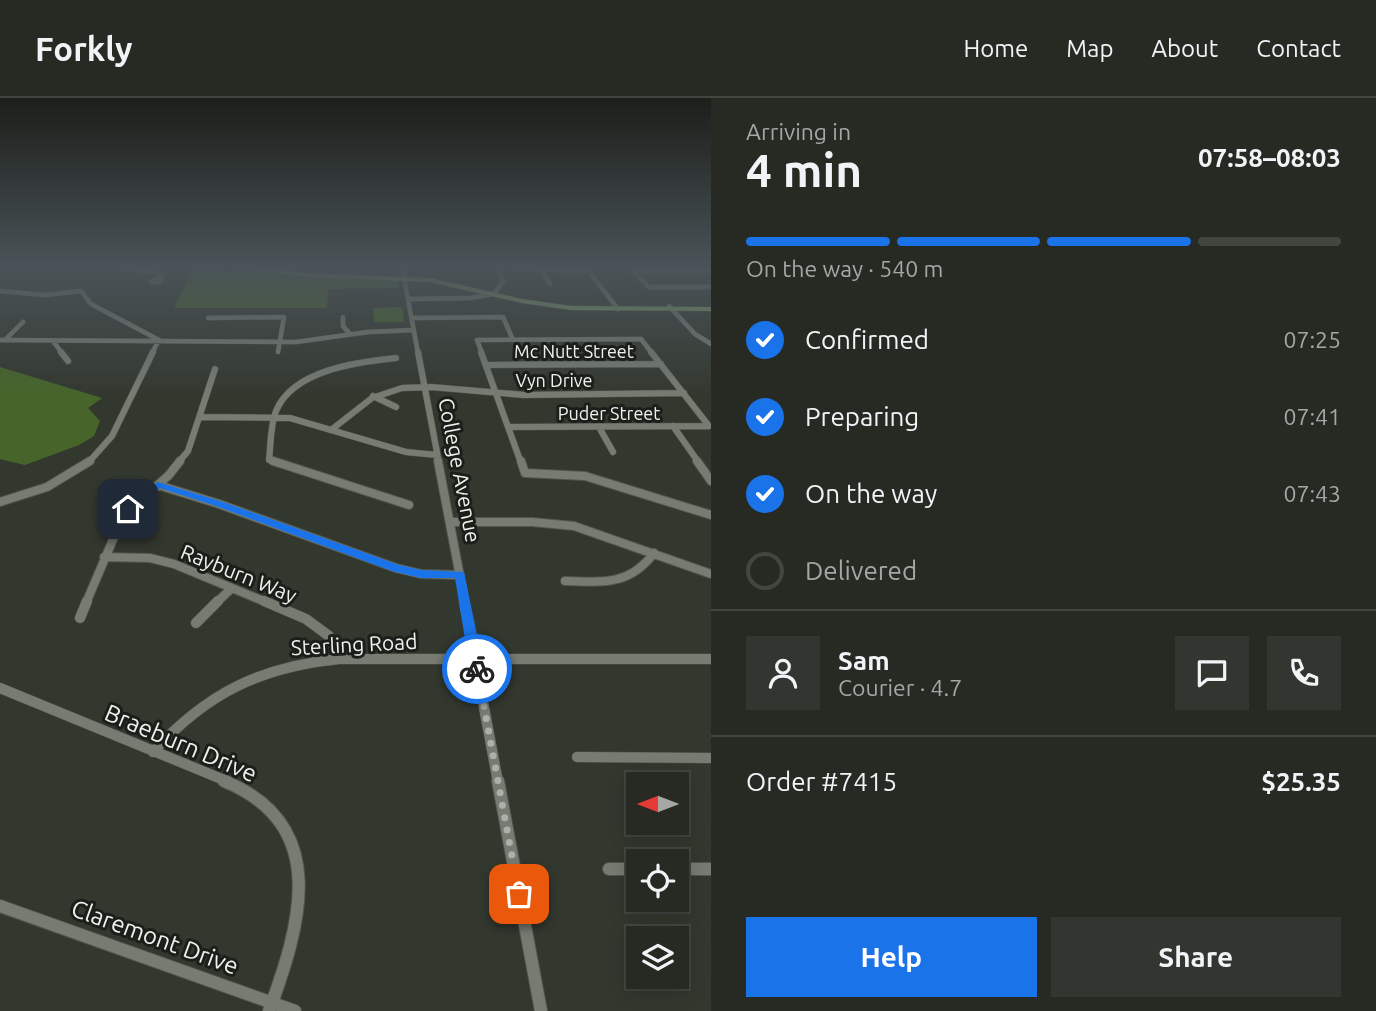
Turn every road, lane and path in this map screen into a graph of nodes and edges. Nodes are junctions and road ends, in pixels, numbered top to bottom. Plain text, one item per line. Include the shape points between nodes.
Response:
1 (102, 310) edge
2 (410, 310) edge
3 (672, 310) edge
4 (343, 317) dead end
5 (208, 318) dead end
6 (412, 318) junction
7 (23, 323) dead end
8 (414, 330) junction
9 (350, 334) junction
10 (2, 340) edge
11 (513, 340) junction
12 (53, 341) junction
13 (280, 342) junction
14 (158, 343) junction
15 (711, 344) edge
16 (278, 352) dead end
17 (396, 358) dead end
18 (68, 360) dead end
19 (661, 364) junction
20 (486, 365) junction
21 (215, 369) dead end
22 (424, 386) junction
23 (684, 393) junction
24 (496, 394) junction
25 (373, 396) junction
26 (396, 407) dead end
27 (200, 417) junction
28 (275, 417) junction
29 (673, 426) junction
30 (709, 426) edge
31 (508, 427) junction
32 (599, 427) junction
33 (331, 430) junction
34 (613, 452) dead end
35 (437, 455) junction
36 (711, 481) edge
37 (158, 485) junction
38 (0, 502) edge
39 (409, 505) dead end
40 (711, 515) edge
41 (450, 522) junction
42 (654, 553) junction
43 (104, 557) junction
44 (711, 573) edge
45 (460, 575) junction
46 (565, 581) dead end
47 (232, 588) junction
48 (80, 618) dead end
49 (196, 623) dead end
50 (339, 659) junction
51 (475, 659) junction
52 (711, 659) edge
53 (0, 688) edge
54 (153, 752) junction
55 (577, 757) dead end
56 (711, 758) edge
57 (609, 869) dead end
58 (626, 869) edge
59 (689, 869) edge
60 (711, 869) edge
61 (0, 906) edge
62 (271, 1007) edge
63 (295, 1011) edge
64 (541, 1011) edge

1 - 14 street
2 - 6 street, College Avenue
3 - 15 street
4 - 9 street
5 - 13 street via 284,317
6 - 8 street, College Avenue
6 - 11 street via 503,317
7 - 10 street
8 - 9 street
8 - 22 street, College Avenue
9 - 13 street
10 - 12 street
11 - 19 street via 641,339
11 - 20 street via 477,340
12 - 14 street
12 - 18 street
13 - 14 street
13 - 16 street
14 - 38 street via 102,450 58,481
17 - 28 street via 346,365 322,374 283,397
19 - 20 street, Mc Nutt Street
19 - 23 street
20 - 24 street
21 - 27 street
22 - 24 street, Vyn Drive
22 - 25 street, Vyn Drive
22 - 35 street, College Avenue
23 - 24 street, Vyn Drive
23 - 30 street
24 - 31 street
25 - 26 street
25 - 33 street
27 - 28 street
27 - 37 street via 184,457
28 - 33 street
28 - 39 street via 269,460
29 - 30 street, Puder Street
29 - 32 street, Puder Street
29 - 36 street
31 - 32 street, Puder Street
31 - 40 street via 525,473 585,476
32 - 34 street
33 - 35 street via 406,452
35 - 41 street, College Avenue
37 - 43 street via 123,516
37 - 45 street via 396,568
41 - 42 street via 561,524
41 - 45 street, College Avenue
42 - 44 street
42 - 46 street via 646,567 625,578
43 - 47 street, Rayburn Way via 163,561
43 - 48 street
45 - 51 street, College Avenue
47 - 49 street
47 - 50 street, Rayburn Way via 314,623 329,636
50 - 51 street, Sterling Road
50 - 54 street, Sterling Road via 286,666 242,681 195,710
51 - 52 street, Sterling Road
51 - 64 street, College Avenue
53 - 54 street, Braeburn Drive
54 - 62 street, Braeburn Drive via 251,794 276,816 293,845 301,879 299,919
55 - 56 street
57 - 58 street
59 - 60 street
61 - 62 street, Claremont Drive
62 - 63 street, Claremont Drive

